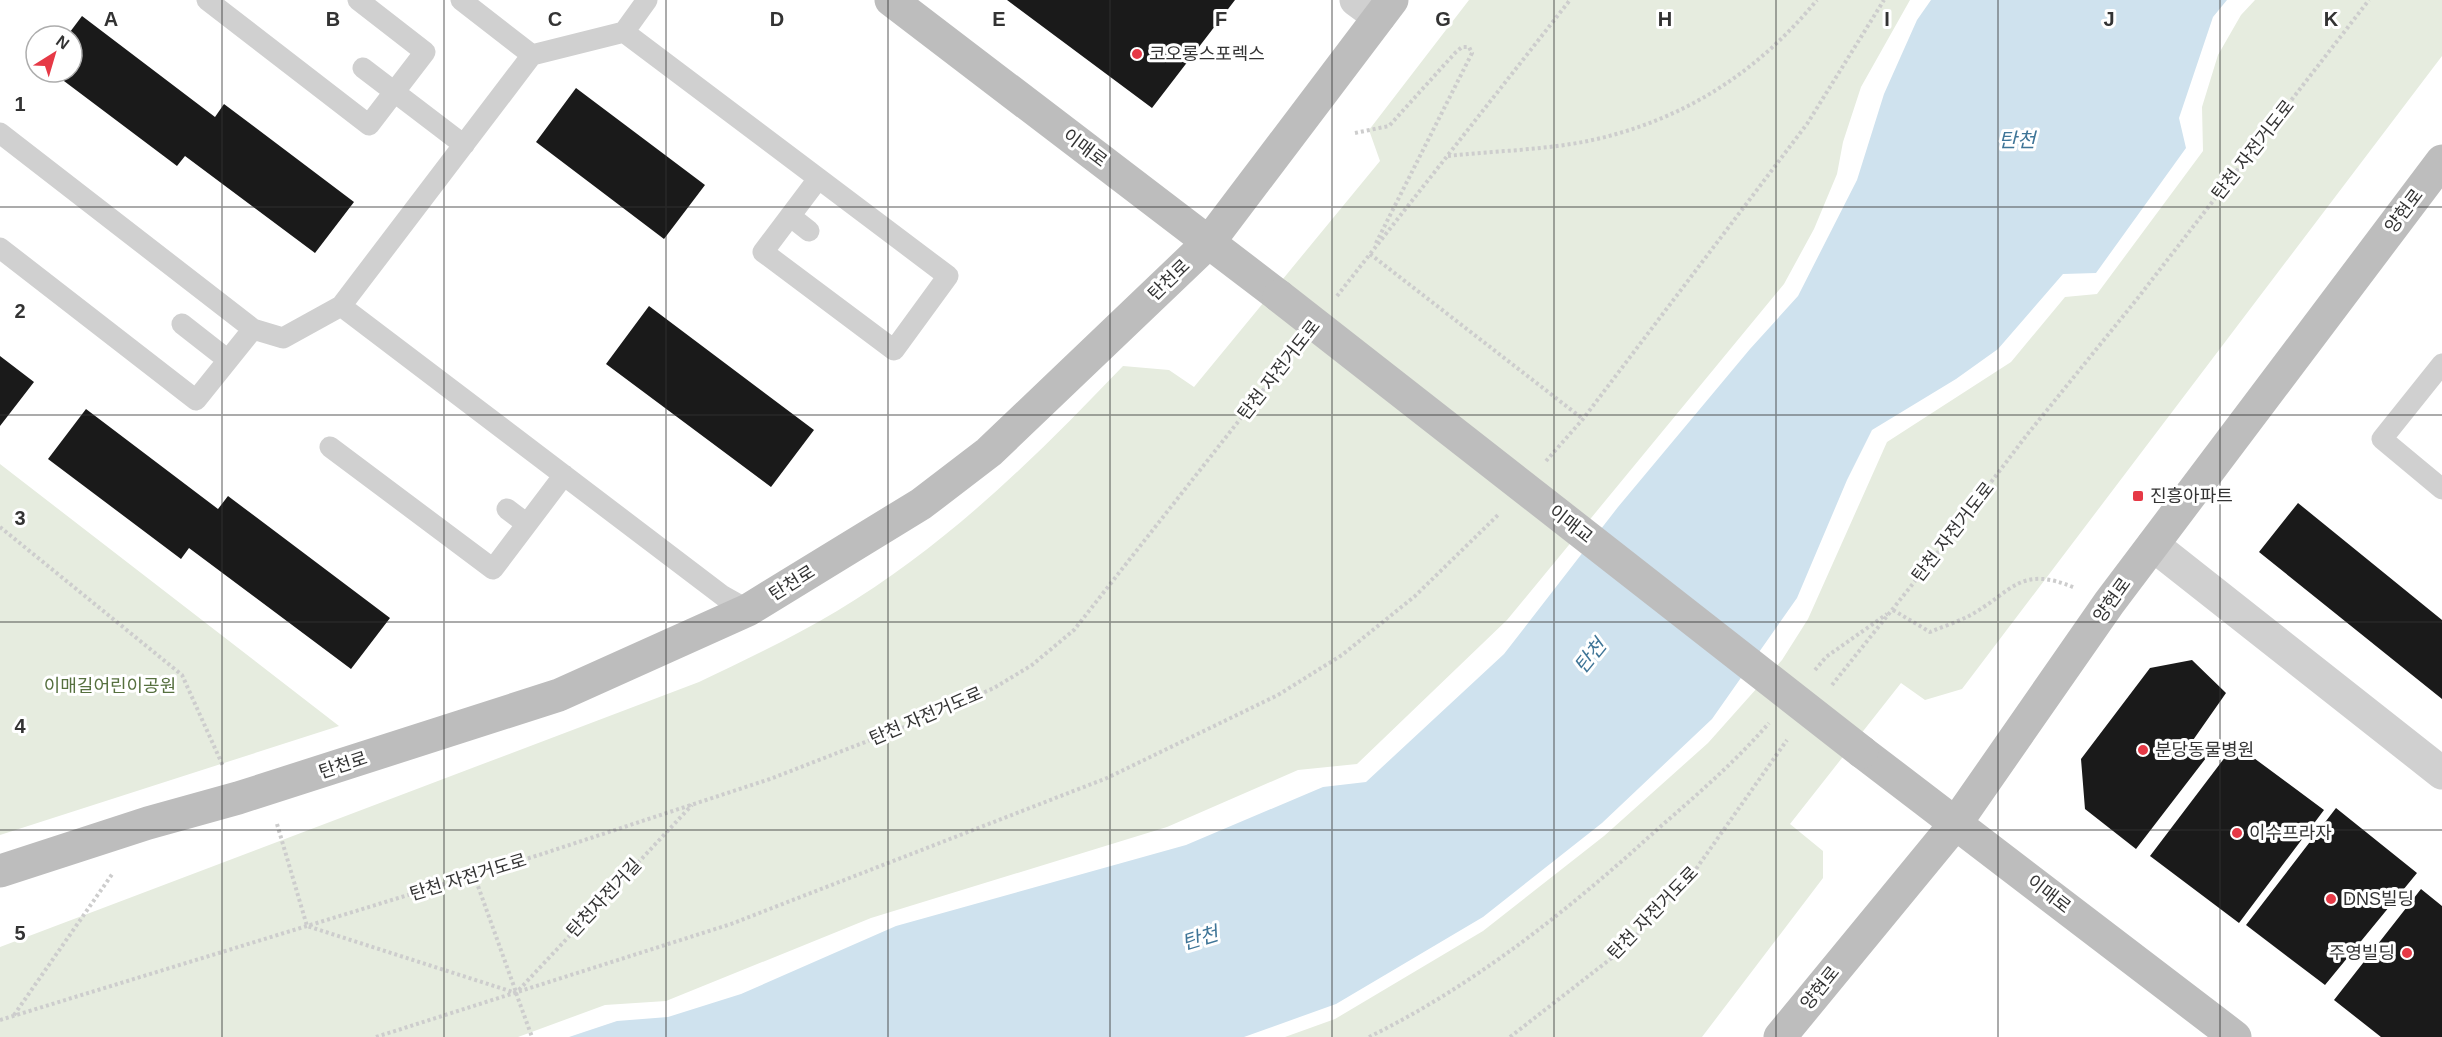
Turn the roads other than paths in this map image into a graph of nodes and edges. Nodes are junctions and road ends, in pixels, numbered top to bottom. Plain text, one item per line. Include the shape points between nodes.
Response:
1 (207, 0) edge
2 (357, 0) edge
3 (461, 0) edge
4 (647, 0) edge
5 (891, 0) edge
6 (1376, 6) edge
7 (624, 32) junction
8 (532, 55) junction
9 (363, 68) dead end
10 (394, 92) junction
11 (0, 133) edge
12 (464, 145) junction
13 (2442, 161) edge
14 (818, 179) junction
15 (790, 216) junction
16 (809, 231) dead end
17 (1209, 242) junction
18 (0, 248) edge
19 (1279, 296) joint
20 (341, 306) junction
21 (182, 324) dead end
22 (253, 329) junction
23 (228, 360) junction
24 (2442, 364) edge
25 (330, 447) dead end
26 (564, 475) junction
27 (2442, 489) edge
28 (507, 509) dead end
29 (527, 524) junction
30 (2153, 545) junction
31 (748, 610) junction
32 (1862, 752) joint
33 (2442, 773) edge
34 (1956, 823) junction
35 (0, 871) edge
36 (1780, 1037) edge
37 (2235, 1037) edge

1 - 10 lane via 369,125
2 - 10 lane via 425,52
3 - 8 lane
4 - 7 lane
5 - 17 main road, 이매로
6 - 17 main road, 탄천로
7 - 8 lane
7 - 14 lane
8 - 12 lane
9 - 10 lane
10 - 12 lane
11 - 22 lane
12 - 20 lane
13 - 30 main road, 양현로
14 - 15 lane
14 - 15 lane via 948,276 894,350 763,252
15 - 16 lane
17 - 19 main road, 이매로
17 - 31 main road, 탄천로 via 989,452 921,504
18 - 23 lane via 196,400
19 - 32 main road, 이매교, bridge
20 - 22 lane via 283,338
20 - 26 lane
21 - 23 lane
22 - 23 lane
24 - 27 lane via 2382,439
25 - 29 lane via 493,569
26 - 29 lane
26 - 31 lane via 723,596
28 - 29 lane
30 - 33 street
30 - 34 main road, 양현로
31 - 35 main road, 탄천로 via 560,695
32 - 34 main road, 이매로
34 - 36 main road, 양현로
34 - 37 main road, 이매로

